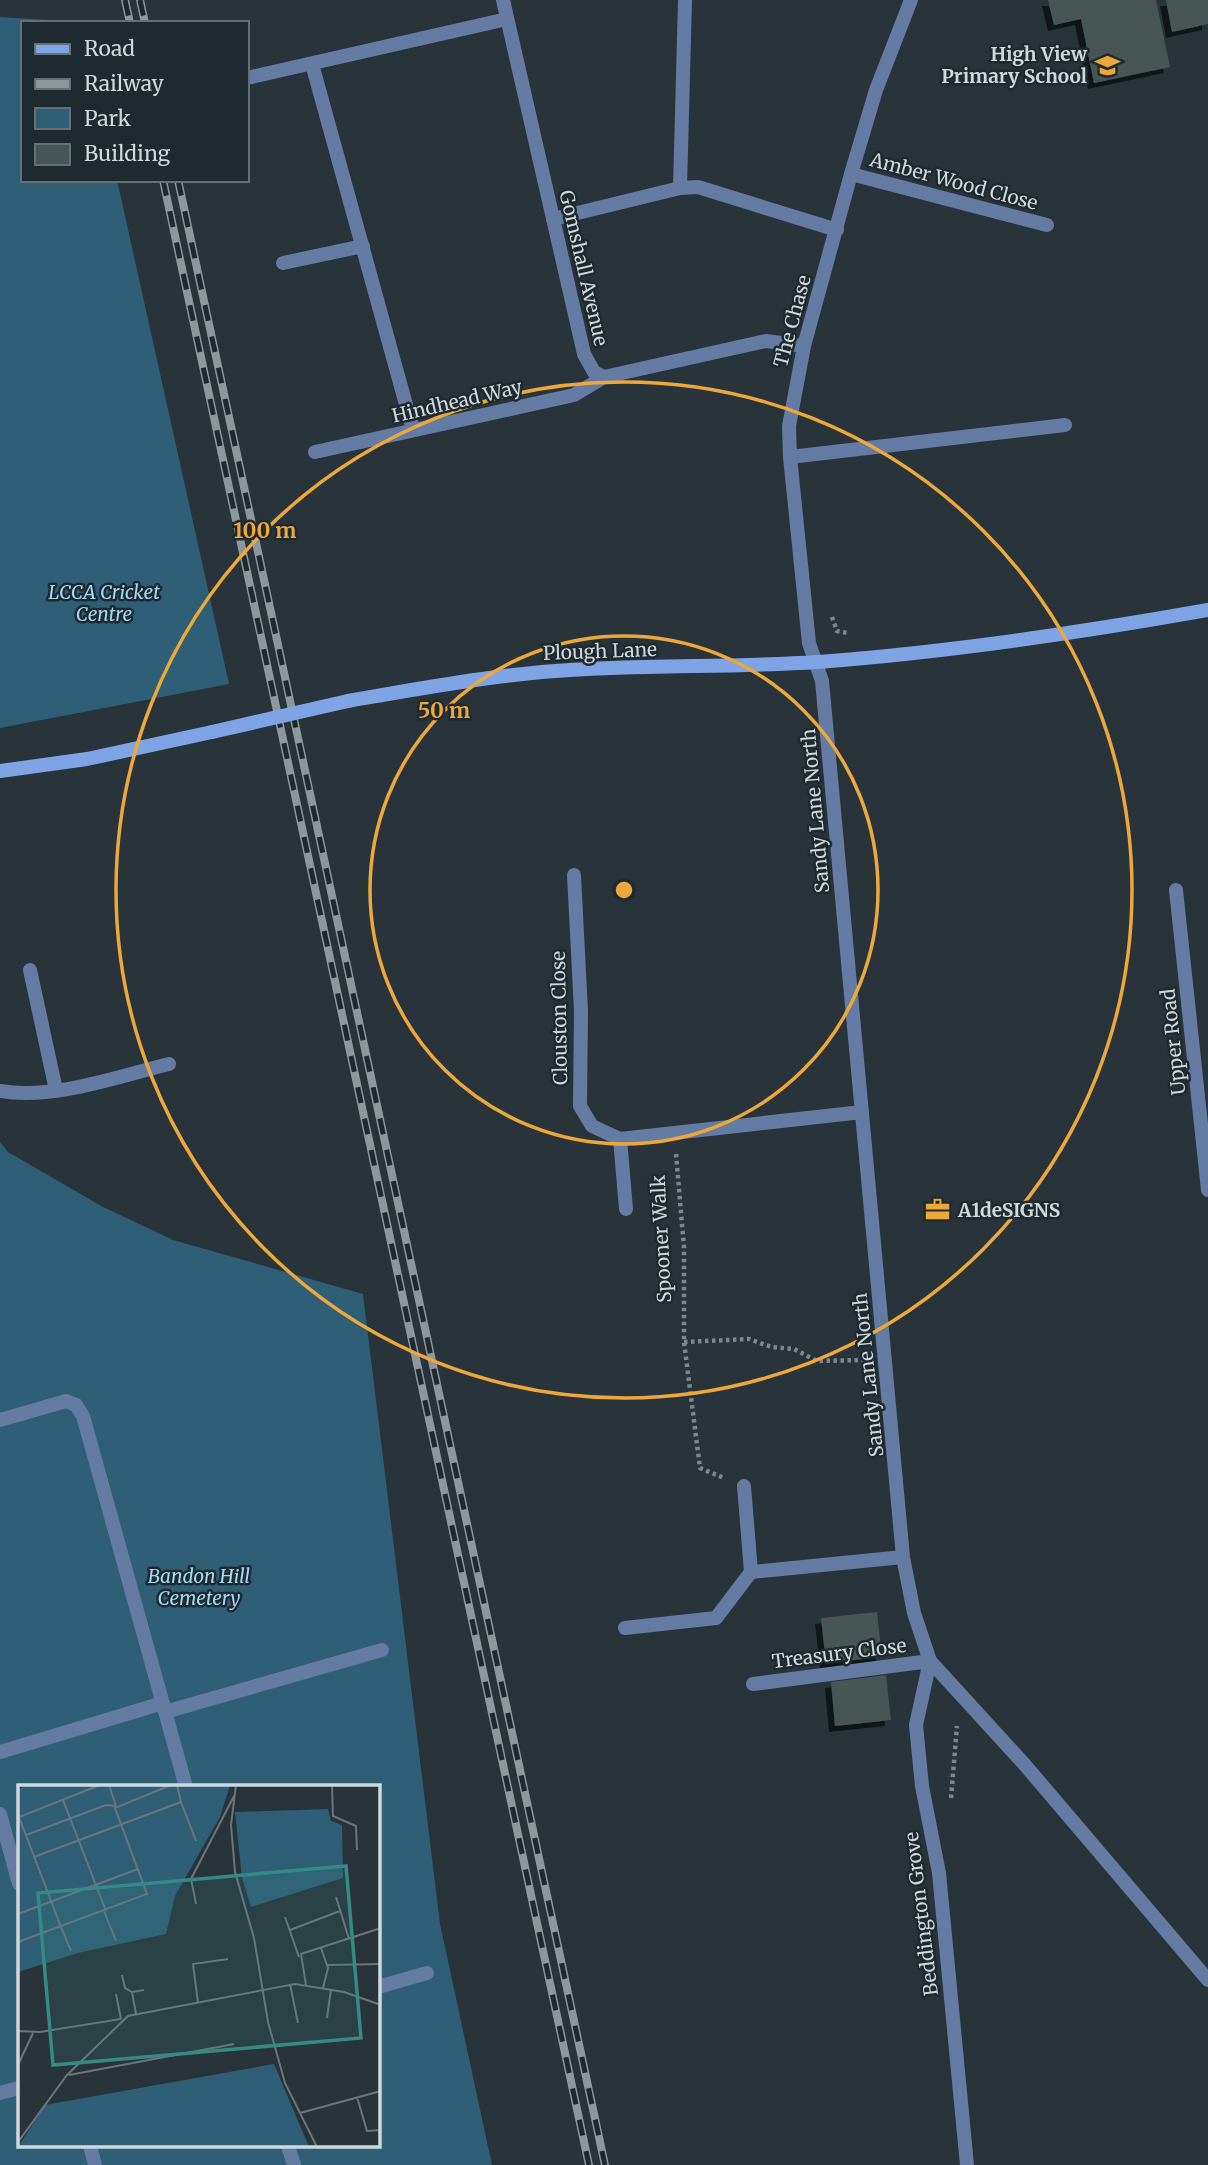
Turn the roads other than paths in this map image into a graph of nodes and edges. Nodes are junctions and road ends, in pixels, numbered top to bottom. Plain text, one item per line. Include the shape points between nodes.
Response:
1 (503, 0) edge
2 (685, 0) edge
3 (911, 0) edge
4 (507, 19) junction
5 (312, 64) junction
6 (248, 78) edge
7 (851, 174) junction
8 (680, 188) junction
9 (553, 219) junction
10 (1047, 225) dead end
11 (837, 230) junction
12 (363, 246) junction
13 (283, 263) dead end
14 (804, 346) junction
15 (604, 377) junction
16 (1065, 425) dead end
17 (414, 430) junction
18 (315, 452) dead end
19 (790, 457) junction
20 (1208, 610) edge
21 (817, 662) junction
22 (0, 771) edge
23 (574, 875) dead end
24 (1175, 890) dead end
25 (30, 971) dead end
26 (169, 1064) dead end
27 (56, 1090) junction
28 (0, 1091) edge
29 (862, 1112) junction
30 (620, 1139) junction
31 (1208, 1190) edge
32 (626, 1209) dead end
33 (0, 1420) edge
34 (744, 1486) road end
35 (903, 1557) junction
36 (751, 1572) junction
37 (625, 1628) dead end
38 (382, 1650) dead end
39 (930, 1661) junction
40 (753, 1684) dead end
41 (164, 1708) junction
42 (0, 1752) edge
43 (185, 1785) edge
44 (0, 1814) edge
45 (18, 1880) edge
46 (427, 1973) dead end
47 (1208, 1980) edge
48 (380, 1986) edge
49 (18, 2088) edge
50 (0, 2093) edge
51 (91, 2148) edge
52 (289, 2148) edge
53 (95, 2165) edge
54 (293, 2165) edge
55 (967, 2165) edge

1 - 4 street, Gomshall Avenue
2 - 8 street
3 - 7 street, The Chase via 876,90
4 - 5 street
4 - 9 street, Gomshall Avenue
5 - 6 street
5 - 12 street
7 - 10 street, Amber Wood Close
7 - 11 street, The Chase
8 - 9 street
8 - 11 street via 698,187
9 - 15 street, Gomshall Avenue via 587,364
11 - 14 street, The Chase
12 - 13 street
12 - 17 street
14 - 15 street via 766,341
14 - 19 street, The Chase via 789,426
15 - 17 street, Hindhead Way via 574,395
16 - 19 street
17 - 18 street, Hindhead Way
19 - 21 street, The Chase via 809,643
20 - 21 main road, Plough Lane via 1039,639
21 - 22 main road, Plough Lane, bridge via 544,672 444,684 88,759
21 - 29 street, Sandy Lane North
23 - 30 street, Clouston Close via 580,1106 592,1126
24 - 31 street, Upper Road
25 - 27 street
26 - 27 street
27 - 28 street via 21,1095
29 - 30 street
29 - 35 street, Sandy Lane North
30 - 32 street
33 - 41 street via 66,1401 76,1405 83,1416
34 - 36 street
35 - 36 street
35 - 39 street, Sandy Lane North
36 - 37 street via 716,1618
38 - 41 street
39 - 40 street, Treasury Close
39 - 47 street, Sandy Lane North
39 - 55 street, Beddington Grove via 916,1725 939,1873
41 - 42 street
41 - 43 street
44 - 45 street
46 - 48 street
49 - 50 street
51 - 53 street
52 - 54 street

